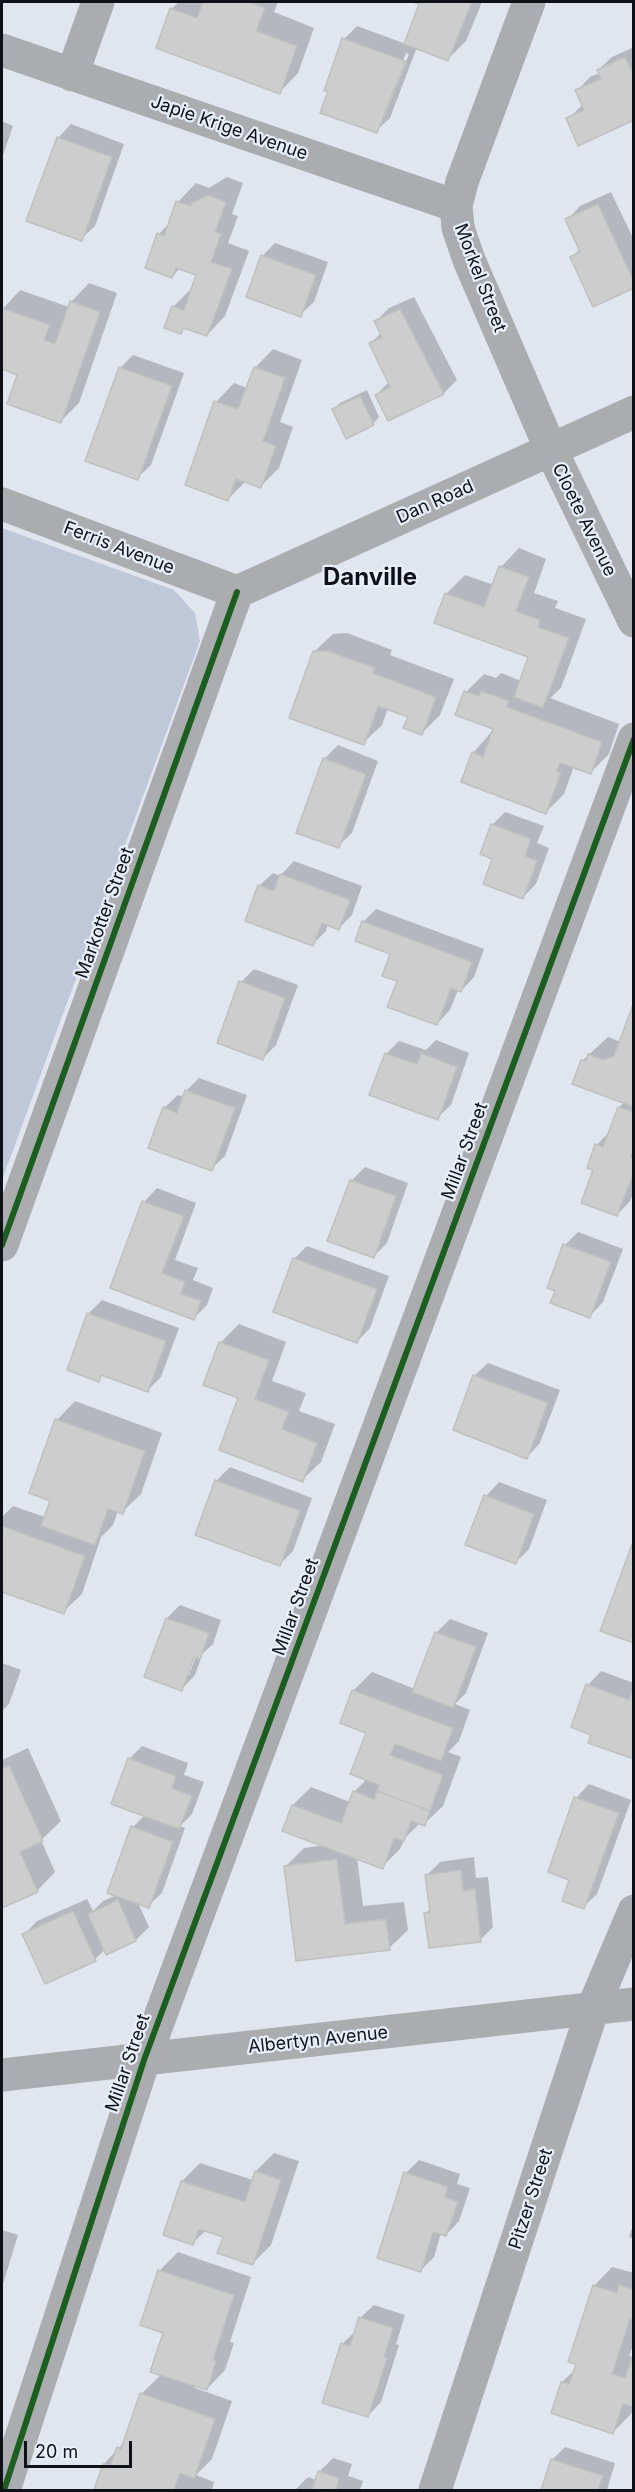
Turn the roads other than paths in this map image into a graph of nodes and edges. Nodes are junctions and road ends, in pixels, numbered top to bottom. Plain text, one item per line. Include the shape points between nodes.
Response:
1 (98, 2) edge
2 (529, 2) edge
3 (2, 50) edge
4 (72, 75) junction
5 (456, 206) junction
6 (633, 412) edge
7 (551, 450) junction
8 (2, 504) edge
9 (237, 592) junction
10 (633, 621) edge
11 (633, 740) edge
12 (2, 1245) edge
13 (633, 1911) edge
14 (633, 2004) edge
15 (594, 2008) junction
16 (144, 2060) junction
17 (2, 2075) edge
18 (4, 2490) edge
19 (435, 2490) edge

1 - 4 street
2 - 5 street, Morkel Street
3 - 4 street, Japie Krige Avenue
4 - 5 street, Japie Krige Avenue
5 - 7 street, Morkel Street via 469,260
6 - 7 street, Dan Road
7 - 9 street, Dan Road
7 - 10 street, Cloete Avenue
8 - 9 street, Ferris Avenue
9 - 12 street, Markotter Street
11 - 16 street, Millar Street
13 - 15 street, Pitzer Street
14 - 15 street, Albertyn Avenue
15 - 16 street, Albertyn Avenue
15 - 19 street, Pitzer Street
16 - 17 street, Albertyn Avenue
16 - 18 street, Millar Street

